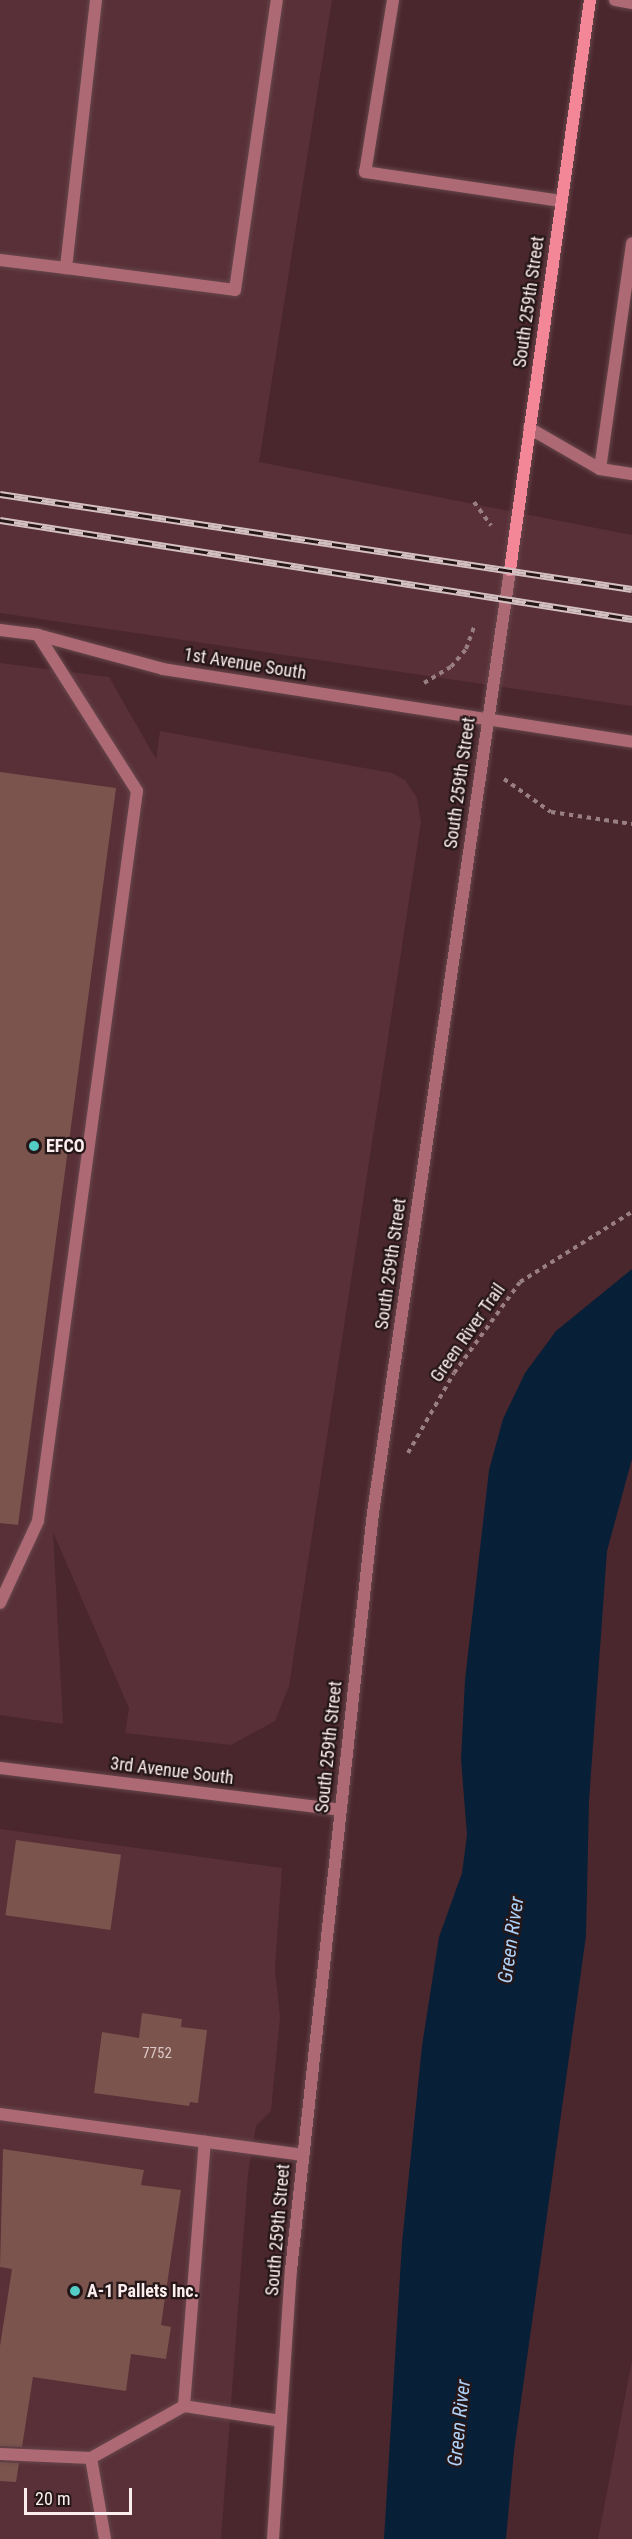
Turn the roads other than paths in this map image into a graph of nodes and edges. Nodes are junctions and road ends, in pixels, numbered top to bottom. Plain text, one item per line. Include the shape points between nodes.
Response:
1 (96, 0) edge
2 (277, 0) edge
3 (393, 0) edge
4 (590, 0) edge
5 (615, 0) edge
6 (632, 3) edge
7 (562, 201) junction
8 (632, 243) edge
9 (0, 260) edge
10 (66, 268) junction
11 (529, 428) junction
12 (600, 469) junction
13 (632, 474) edge
14 (0, 630) edge
15 (38, 635) junction
16 (488, 721) junction
17 (632, 742) edge
18 (0, 1603) edge
19 (0, 1768) edge
20 (340, 1810) junction
21 (0, 2115) edge
22 (205, 2142) junction
23 (303, 2155) junction
24 (184, 2406) junction
25 (281, 2421) junction
26 (0, 2454) edge
27 (92, 2458) junction
28 (105, 2539) edge
29 (273, 2539) edge

1 - 10 street
2 - 10 street via 235,290
3 - 7 street via 365,172
4 - 7 street, South 259th Street
5 - 6 street
7 - 11 street, South 259th Street
8 - 12 street
9 - 10 street
11 - 12 street
11 - 16 street, South 259th Street
12 - 13 street
14 - 15 street, 1st Avenue South
15 - 16 street, 1st Avenue South via 163,669
15 - 18 street via 137,791 38,1521
16 - 17 street, 1st Avenue South
16 - 20 street, South 259th Street via 373,1514
19 - 20 street, 3rd Avenue South
20 - 23 street, South 259th Street
21 - 22 street
22 - 23 street
22 - 24 street
23 - 25 street, South 259th Street
24 - 25 street
24 - 27 street
25 - 29 street, South 259th Street
26 - 27 street
27 - 28 street

